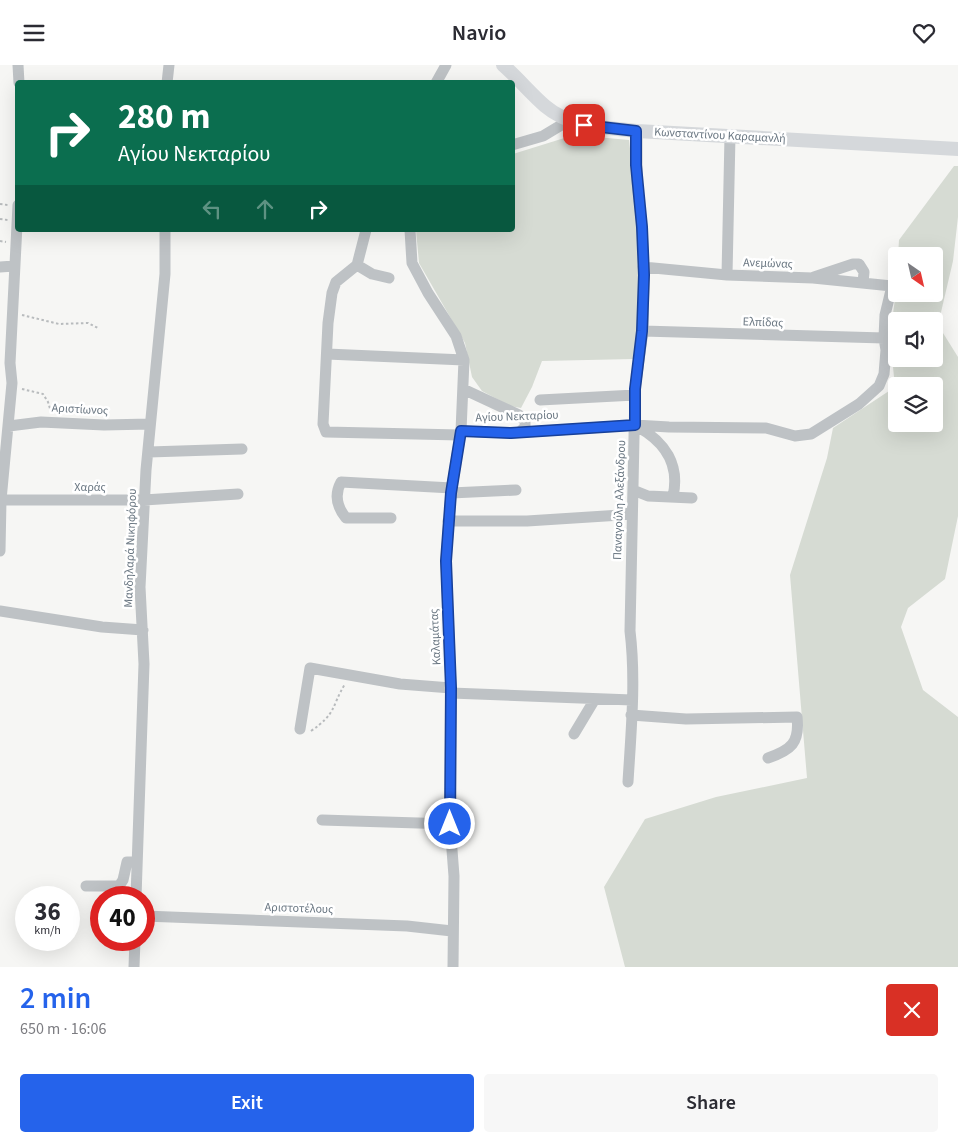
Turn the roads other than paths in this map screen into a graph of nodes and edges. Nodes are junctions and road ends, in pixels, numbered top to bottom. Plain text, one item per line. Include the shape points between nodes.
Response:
1 (18, 65) edge
2 (169, 65) edge
3 (446, 65) edge
4 (504, 65) edge
5 (19, 80) edge
6 (167, 80) edge
7 (438, 80) edge
8 (568, 121) junction
9 (636, 131) junction
10 (730, 136) junction
11 (515, 144) edge
12 (958, 149) edge
13 (16, 232) edge
14 (165, 232) edge
15 (365, 232) edge
16 (410, 232) edge
17 (357, 265) junction
18 (14, 266) junction
19 (0, 267) edge
20 (643, 267) junction
21 (727, 275) junction
22 (390, 278) dead end
23 (813, 278) junction
24 (864, 283) junction
25 (888, 286) edge
26 (888, 303) edge
27 (0, 326) edge
28 (12, 327) junction
29 (642, 331) junction
30 (884, 338) junction
31 (327, 354) junction
32 (464, 359) junction
33 (464, 389) junction
34 (635, 395) junction
35 (540, 400) dead end
36 (6, 422) edge
37 (150, 424) junction
38 (635, 425) junction
39 (521, 431) junction
40 (461, 433) junction
41 (242, 449) dead end
42 (149, 452) junction
43 (516, 490) dead end
44 (633, 490) junction
45 (452, 491) junction
46 (238, 494) dead end
47 (673, 496) junction
48 (1, 497) edge
49 (692, 498) dead end
50 (144, 500) junction
51 (632, 512) junction
52 (391, 518) dead end
53 (448, 521) junction
54 (0, 551) edge
55 (0, 611) edge
56 (143, 631) junction
57 (451, 691) junction
58 (595, 699) junction
59 (632, 700) junction
60 (631, 715) junction
61 (300, 729) road end
62 (574, 733) dead end
63 (768, 758) dead end
64 (628, 782) dead end
65 (322, 820) dead end
66 (450, 824) junction
67 (137, 862) junction
68 (86, 886) dead end
69 (136, 886) edge
70 (155, 916) edge
71 (452, 931) junction
72 (135, 951) edge
73 (134, 967) edge
74 (453, 967) edge

1 - 5 street
2 - 6 street
3 - 7 street
4 - 8 main road, Κωνσταντίνου Καραμανλή via 545,105
8 - 9 main road, Κωνσταντίνου Καραμανλή
8 - 11 street via 543,136
9 - 10 main road, Κωνσταντίνου Καραμανλή
9 - 20 street, Παναγούλη Αλεξάνδρου
10 - 12 main road, Κωνσταντίνου Καραμανλή
10 - 21 street
13 - 18 street
14 - 37 street, Μανδηλαρά Νικηφόρου via 166,274
15 - 17 street
16 - 32 street, Καλαμάτας via 412,263 456,336
17 - 22 street
17 - 31 street via 336,282 332,293
18 - 19 street
18 - 28 street
20 - 21 street, Ανεμώνας
20 - 29 street, Παναγούλη Αλεξάνδρου
21 - 23 street, Ανεμώνας
23 - 24 street, Ανεμώνας
23 - 24 street via 860,264
24 - 25 street, Ανεμώνας
26 - 30 street, Αγίου Νεκταρίου
27 - 28 street
28 - 36 street via 12,383
29 - 30 street, Ελπίδας
29 - 34 street, Παναγούλη Αλεξάνδρου
30 - 38 street, Αγίου Νεκταρίου via 884,374 879,386 859,404 811,434 795,436 766,427
31 - 32 street
31 - 40 street, Αγίου Νεκταρίου via 323,424 326,432
32 - 33 street, Καλαμάτας
33 - 39 street via 519,415 525,421
33 - 40 street, Καλαμάτας
34 - 35 street
34 - 38 street, Παναγούλη Αλεξάνδρου
36 - 37 street, Αριστίωνος
36 - 48 street
37 - 42 street, Μανδηλαρά Νικηφόρου
38 - 39 street, Αγίου Νεκταρίου
38 - 44 street, Παναγούλη Αλεξάνδρου
38 - 47 street via 664,447 672,461 676,484
39 - 40 street, Αγίου Νεκταρίου
40 - 45 street, Καλαμάτας
41 - 42 street
42 - 50 street, Μανδηλαρά Νικηφόρου
43 - 45 street
44 - 47 street via 648,495
44 - 51 street, Παναγούλη Αλεξάνδρου
45 - 52 street via 341,482 337,500 346,518
45 - 53 street, Καλαμάτας
46 - 50 street, Χαράς
47 - 49 street
48 - 50 street, Χαράς
48 - 54 street
50 - 56 street, Μανδηλαρά Νικηφόρου via 140,587
51 - 53 street via 527,521
51 - 59 street, Παναγούλη Αλεξάνδρου
53 - 57 street, Καλαμάτας via 446,561
55 - 56 street
56 - 67 street, Μανδηλαρά Νικηφόρου
57 - 58 street
57 - 61 street via 310,668
57 - 66 street, Καλαμάτας
58 - 59 street
58 - 62 street
59 - 60 street, Παναγούλη Αλεξάνδρου
60 - 63 street via 686,719 797,717 795,743
60 - 64 street, Παναγούλη Αλεξάνδρου
65 - 66 street
66 - 71 street, Καλαμάτας via 454,876
67 - 68 street via 127,863 119,887
67 - 69 street, Μανδηλαρά Νικηφόρου
70 - 71 street, Αριστοτέλους via 407,926
71 - 74 street, Καλαμάτας
72 - 73 street

